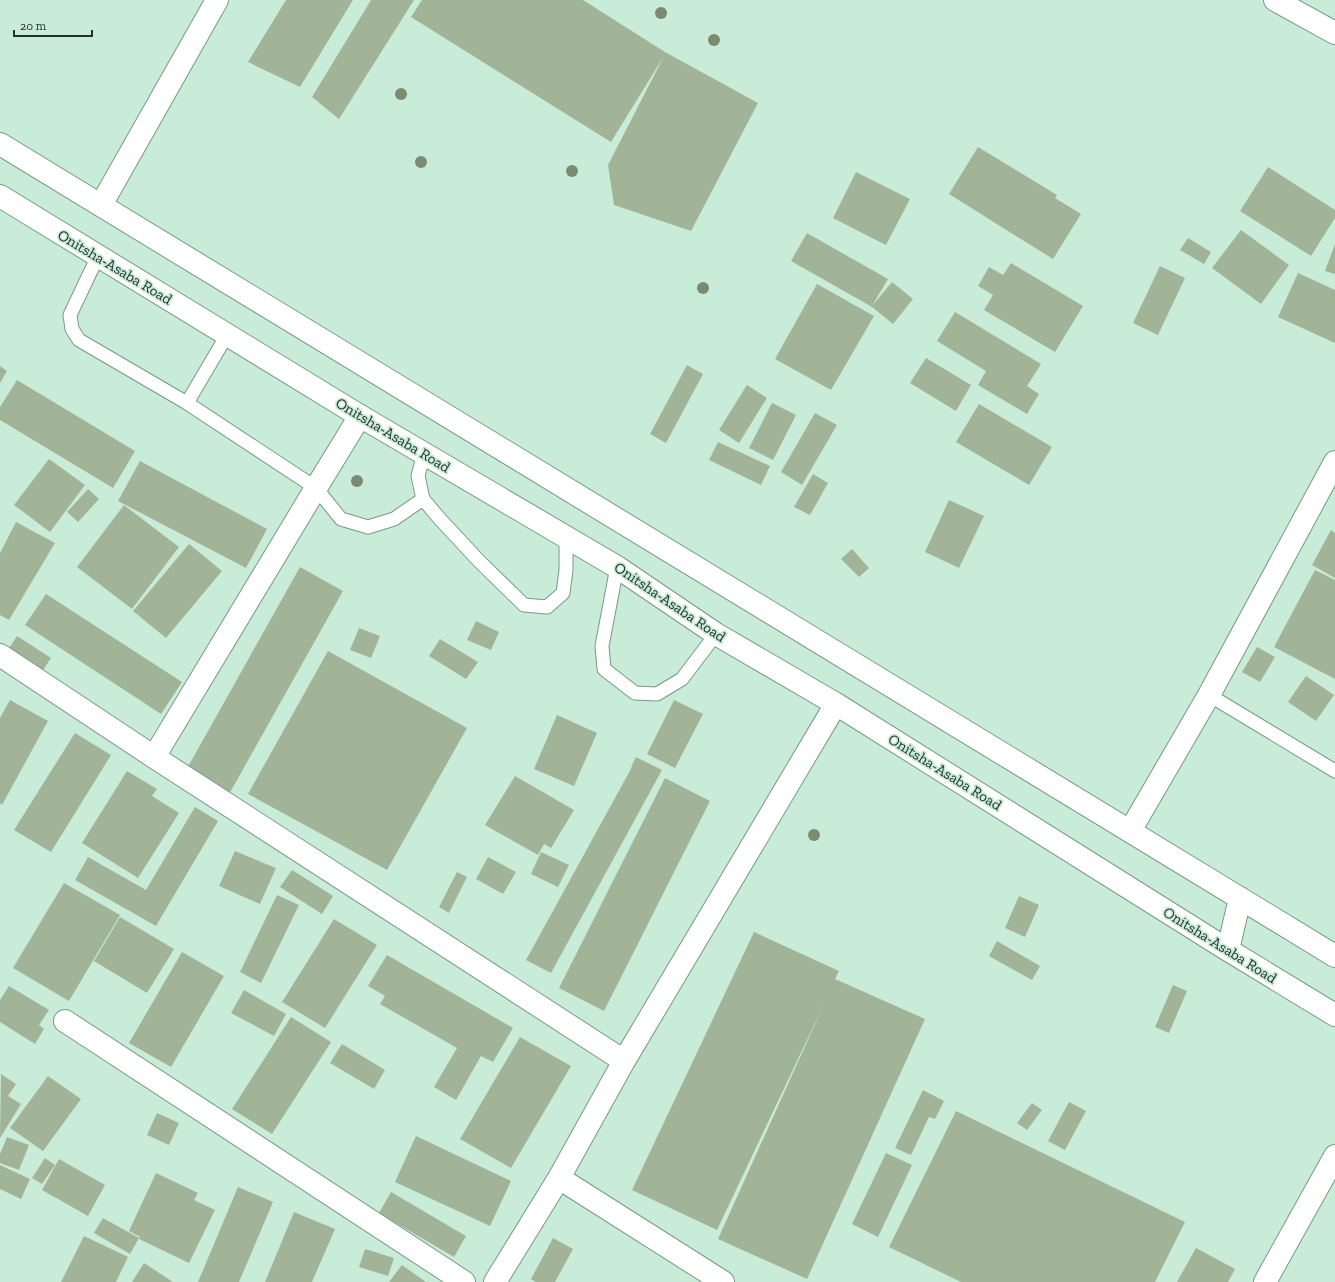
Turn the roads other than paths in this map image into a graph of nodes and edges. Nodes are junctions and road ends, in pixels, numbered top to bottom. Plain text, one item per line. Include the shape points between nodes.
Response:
1 (217, 0) edge
2 (1275, 0) edge
3 (1335, 33) edge
4 (0, 144) edge
5 (0, 196) edge
6 (101, 205) junction
7 (98, 256) junction
8 (227, 335) junction
9 (187, 403) junction
10 (360, 416) junction
11 (424, 453) junction
12 (1335, 462) edge
13 (316, 488) junction
14 (423, 499) junction
15 (566, 536) junction
16 (617, 567) junction
17 (716, 634) junction
18 (0, 656) edge
19 (1209, 695) junction
20 (836, 704) junction
21 (154, 757) junction
22 (1335, 771) edge
23 (1130, 832) junction
24 (1240, 898) junction
25 (1228, 950) junction
26 (1335, 956) edge
27 (1335, 1015) edge
28 (65, 1021) dead end
29 (624, 1061) junction
30 (1335, 1156) edge
31 (559, 1178) junction
32 (464, 1282) edge
33 (495, 1282) edge
34 (723, 1282) edge
35 (1265, 1282) edge

1 - 6 main road
2 - 3 main road
4 - 6 main road
5 - 7 main road, Onitsha-Asaba Road
6 - 23 main road
7 - 8 main road, Onitsha-Asaba Road
7 - 9 lane via 70,315 72,329 79,340
8 - 9 lane
8 - 10 main road, Onitsha-Asaba Road
9 - 13 lane
10 - 11 main road, Onitsha-Asaba Road
10 - 13 main road
11 - 14 lane via 418,476
11 - 15 main road, Onitsha-Asaba Road
12 - 19 main road
13 - 14 lane via 341,519 368,528 394,519
13 - 21 main road
14 - 15 lane via 473,555 524,605 547,607 563,593
15 - 16 main road, Onitsha-Asaba Road
16 - 17 main road, Onitsha-Asaba Road
16 - 17 lane via 602,646 604,669 634,693 657,694 682,679
17 - 20 main road, Onitsha-Asaba Road
18 - 21 main road
19 - 22 lane
19 - 23 main road
20 - 25 main road, Onitsha-Asaba Road
20 - 29 main road
21 - 29 main road
23 - 24 main road
24 - 25 main road
24 - 26 main road
25 - 27 main road, Onitsha-Asaba Road
28 - 32 main road
29 - 31 main road
30 - 35 main road
31 - 33 main road
31 - 34 main road

